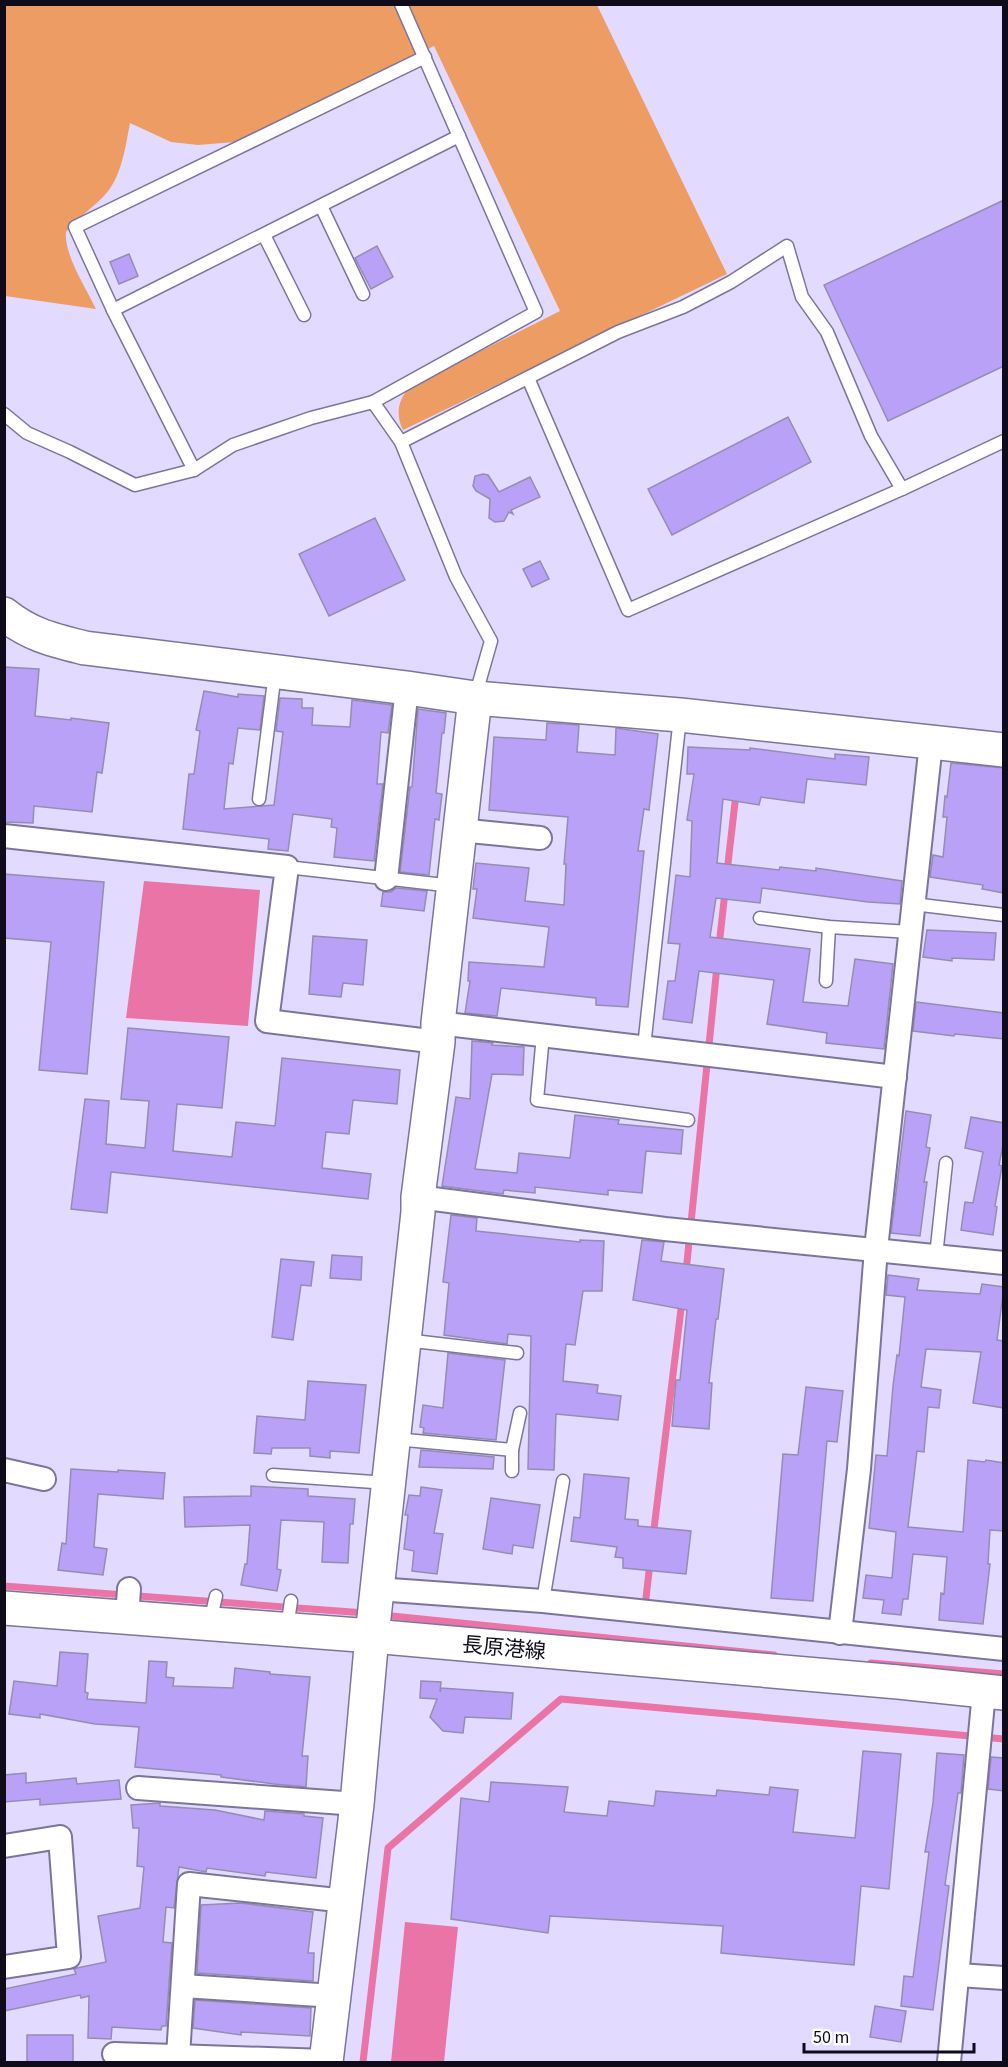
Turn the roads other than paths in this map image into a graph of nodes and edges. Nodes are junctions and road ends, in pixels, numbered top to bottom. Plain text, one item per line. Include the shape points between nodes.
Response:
1 (401, 4) edge
2 (425, 57) junction
3 (459, 136) junction
4 (321, 206) junction
5 (264, 234) junction
6 (363, 294) dead end
7 (113, 309) junction
8 (304, 315) dead end
9 (528, 378) junction
10 (373, 402) junction
11 (4, 414) edge
12 (1004, 441) edge
13 (401, 442) junction
14 (194, 470) junction
15 (902, 489) junction
16 (4, 614) edge
17 (275, 672) junction
18 (407, 688) junction
19 (475, 698) junction
20 (680, 715) junction
21 (931, 743) junction
22 (1004, 750) edge
23 (260, 799) dead end
24 (459, 830) junction
25 (4, 836) edge
26 (540, 838) dead end
27 (287, 867) junction
28 (386, 879) junction
29 (453, 886) junction
30 (913, 904) junction
31 (1004, 915) edge
32 (760, 918) dead end
33 (829, 927) junction
34 (910, 932) junction
35 (826, 981) dead end
36 (438, 1033) junction
37 (543, 1035) junction
38 (644, 1047) junction
39 (895, 1077) junction
40 (688, 1120) dead end
41 (946, 1163) dead end
42 (418, 1197) junction
43 (876, 1249) junction
44 (936, 1256) junction
45 (1004, 1263) edge
46 (404, 1340) junction
47 (517, 1353) dead end
48 (520, 1413) dead end
49 (393, 1439) junction
50 (512, 1450) junction
51 (4, 1470) edge
52 (512, 1471) dead end
53 (273, 1475) dead end
54 (44, 1479) dead end
55 (563, 1481) dead end
56 (389, 1483) junction
57 (543, 1600) junction
58 (4, 1608) edge
59 (375, 1614) junction
60 (840, 1633) junction
61 (1004, 1649) edge
62 (994, 1693) edge
63 (138, 1788) dead end
64 (357, 1804) junction
65 (4, 1846) edge
66 (346, 1901) junction
67 (4, 1967) edge
68 (957, 1975) junction
69 (1004, 1978) edge
70 (183, 1986) junction
71 (334, 1996) junction
72 (114, 2055) dead end
73 (178, 2056) junction
74 (326, 2062) edge
75 (949, 2062) edge

1 - 2 lane
2 - 3 lane
2 - 7 lane via 75,227
3 - 4 lane
3 - 10 lane via 536,312
4 - 5 lane
4 - 6 lane
5 - 7 lane
5 - 8 lane
7 - 14 lane
9 - 13 lane
9 - 15 lane via 628,610
9 - 15 lane via 618,332 684,306 787,246 802,297 827,332 871,436
10 - 13 lane
10 - 14 lane via 232,445
11 - 14 lane via 27,434 135,485
12 - 15 lane
13 - 19 lane via 456,577 491,641
16 - 17 street via 43,638 85,648
17 - 18 street
17 - 23 lane
18 - 19 street
18 - 28 street
19 - 20 street
19 - 24 street
20 - 21 street
20 - 38 lane
21 - 22 street
21 - 30 street
24 - 26 street
24 - 29 street
25 - 27 street
27 - 28 lane
27 - 36 street via 267,1021
28 - 29 lane
29 - 36 street
30 - 31 lane
30 - 34 street
32 - 33 lane
33 - 34 lane
33 - 35 lane
34 - 39 street
36 - 37 street
36 - 42 street
37 - 38 street
37 - 40 lane via 537,1100
38 - 39 street
39 - 43 street
41 - 44 lane
42 - 43 street via 665,1229
42 - 46 street
43 - 44 street
43 - 60 street via 859,1469
44 - 45 street
46 - 47 lane
46 - 49 street
48 - 50 lane
49 - 50 lane
49 - 56 street
50 - 52 lane
51 - 54 street
53 - 56 lane
55 - 57 lane
56 - 59 street
57 - 59 street
57 - 60 street
58 - 59 street, 長原港線 via 128,1603 289,1615
59 - 62 street, 長原港線
59 - 64 street
60 - 61 street
62 - 68 street
63 - 64 street
64 - 66 street
65 - 67 street via 60,1837 69,1957
66 - 70 street via 189,1884
66 - 71 street
68 - 69 street
68 - 75 street
70 - 71 street
70 - 73 street
71 - 74 street
72 - 73 street
73 - 74 street

